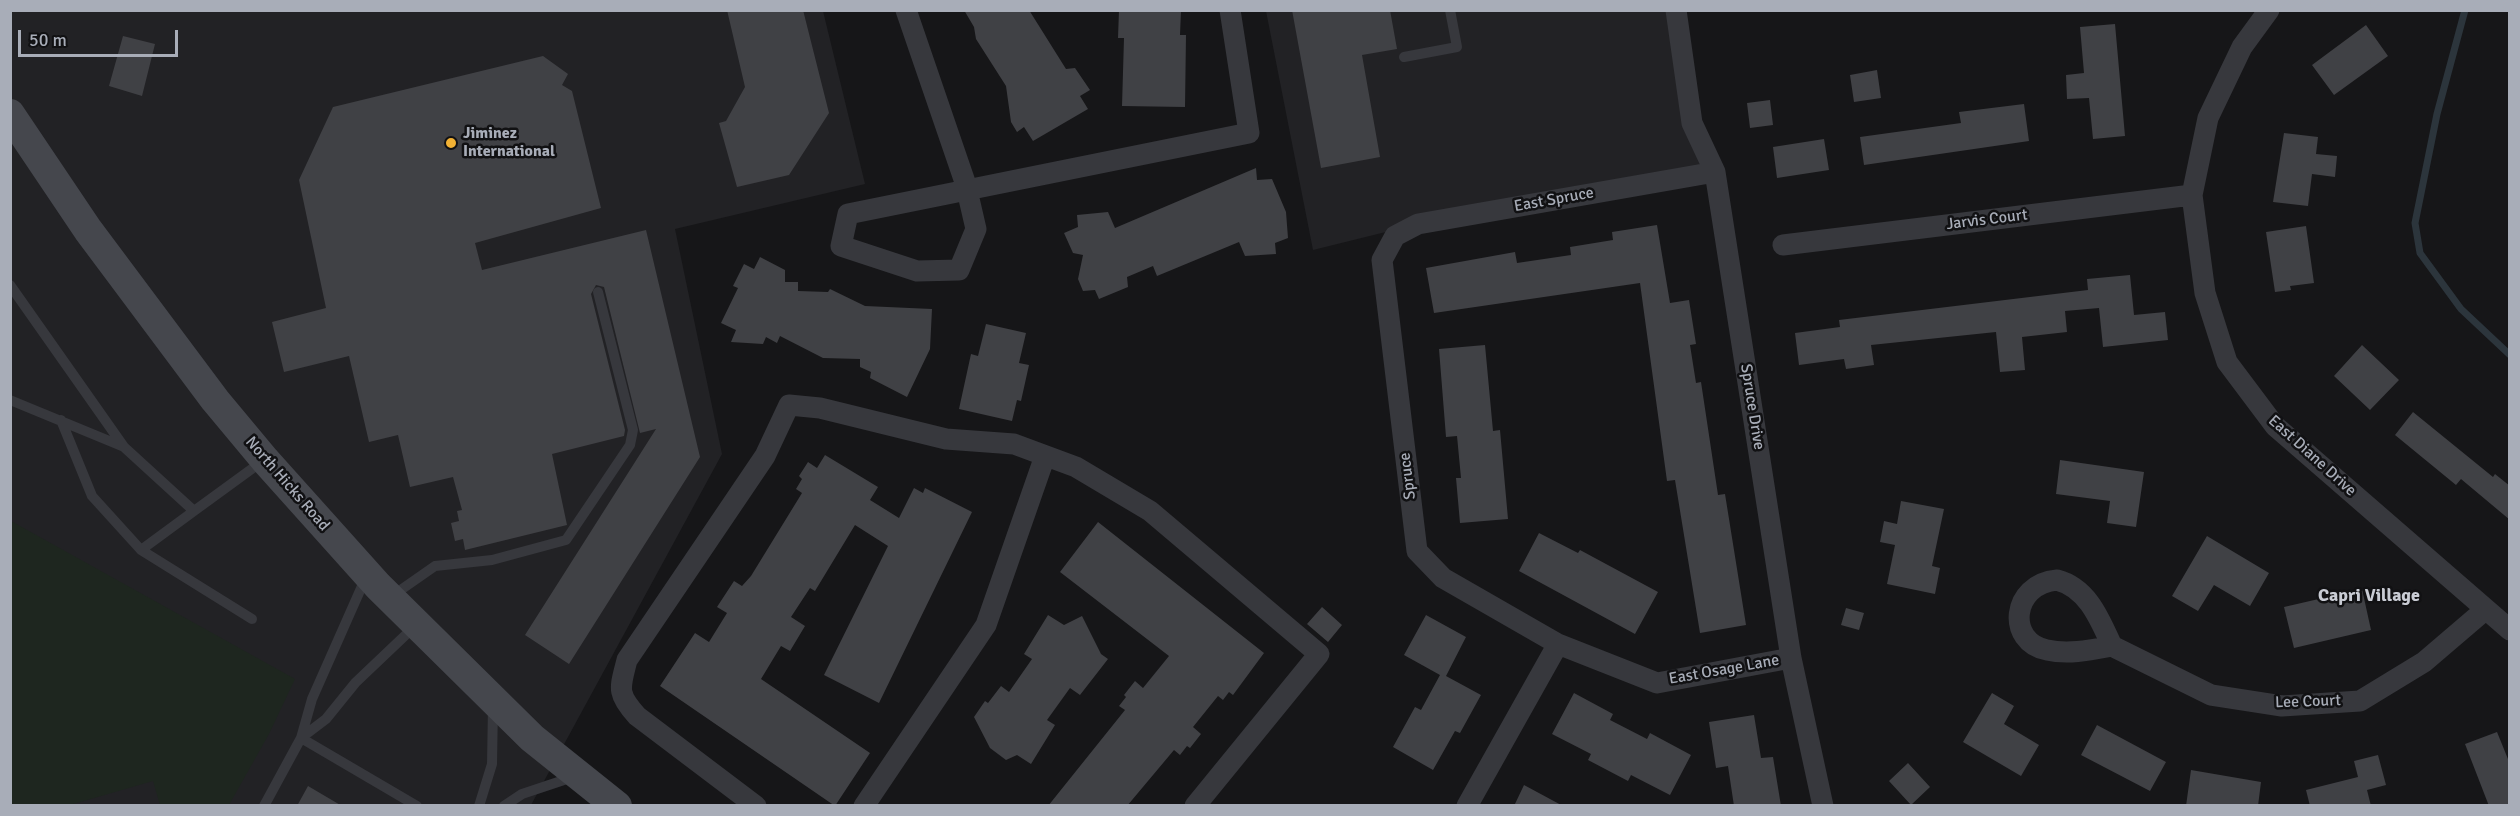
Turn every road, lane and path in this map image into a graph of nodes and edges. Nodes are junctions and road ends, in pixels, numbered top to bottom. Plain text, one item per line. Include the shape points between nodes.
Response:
1 (906, 10) edge
2 (1230, 10) edge
3 (1450, 10) edge
4 (1676, 10) edge
5 (2269, 10) edge
6 (1468, 41) dead end
7 (1457, 47) junction
8 (1404, 57) dead end
9 (10, 114) edge
10 (1715, 172) junction
11 (967, 190) junction
12 (2192, 195) junction
13 (1395, 236) joint
14 (1783, 245) dead end
15 (10, 285) edge
16 (598, 292) dead end
17 (10, 400) edge
18 (60, 420) junction
19 (124, 447) junction
20 (1045, 456) junction
21 (265, 460) junction
22 (194, 511) junction
23 (141, 550) junction
24 (367, 574) junction
25 (390, 598) junction
26 (2486, 609) junction
27 (252, 619) dead end
28 (416, 624) junction
29 (2510, 630) edge
30 (1558, 644) junction
31 (2112, 646) dead end
32 (1791, 658) junction
33 (493, 700) junction
34 (301, 738) junction
35 (578, 775) junction
36 (264, 806) edge
37 (417, 806) edge
38 (479, 806) edge
39 (504, 806) edge
40 (617, 806) edge
41 (756, 806) edge
42 (864, 806) edge
43 (1195, 806) edge
44 (1467, 806) edge
45 (1823, 806) edge

1 - 11 street
2 - 11 street via 1249,133
3 - 7 lane
4 - 10 street, Spruce Drive via 1692,123
5 - 12 street, East Diane Drive via 2242,47 2208,118
6 - 7 lane
7 - 8 lane
9 - 21 main road, North Hicks Road via 88,230 215,400
10 - 13 street, East Spruce via 1418,224
10 - 32 street, Spruce Drive
11 - 11 street via 976,229 959,270 917,272 841,246 848,214
12 - 14 street, Jarvis Court
12 - 26 street, East Diane Drive via 2205,293 2227,362 2275,426
13 - 30 street, Spruce via 1382,260 1417,551 1443,578
15 - 19 lane
16 - 25 lane via 633,430 630,445 566,540 492,560 435,566
17 - 18 lane
18 - 19 lane
18 - 23 lane via 92,496
19 - 22 lane
20 - 41 street via 1014,444 946,439 820,408 789,405 765,456 627,660 621,685 622,700 637,716
20 - 42 street via 986,625
20 - 43 street via 1076,467 1150,511 1319,654
21 - 22 lane
21 - 24 main road, North Hicks Road
22 - 23 lane
23 - 27 lane
24 - 25 main road, North Hicks Road
24 - 34 lane via 312,699
25 - 28 main road, North Hicks Road
26 - 29 street, East Diane Drive
26 - 31 street, Lee Court via 2424,662 2360,700 2282,706 2211,694
28 - 33 main road, North Hicks Road
28 - 34 lane via 356,682 326,719
30 - 32 street, East Osage Lane via 1657,683
30 - 44 street
32 - 45 street, Spruce Drive
33 - 35 main road, North Hicks Road
33 - 38 lane via 492,764
34 - 36 lane
34 - 37 lane
35 - 39 lane via 522,794
35 - 40 main road, North Hicks Road

